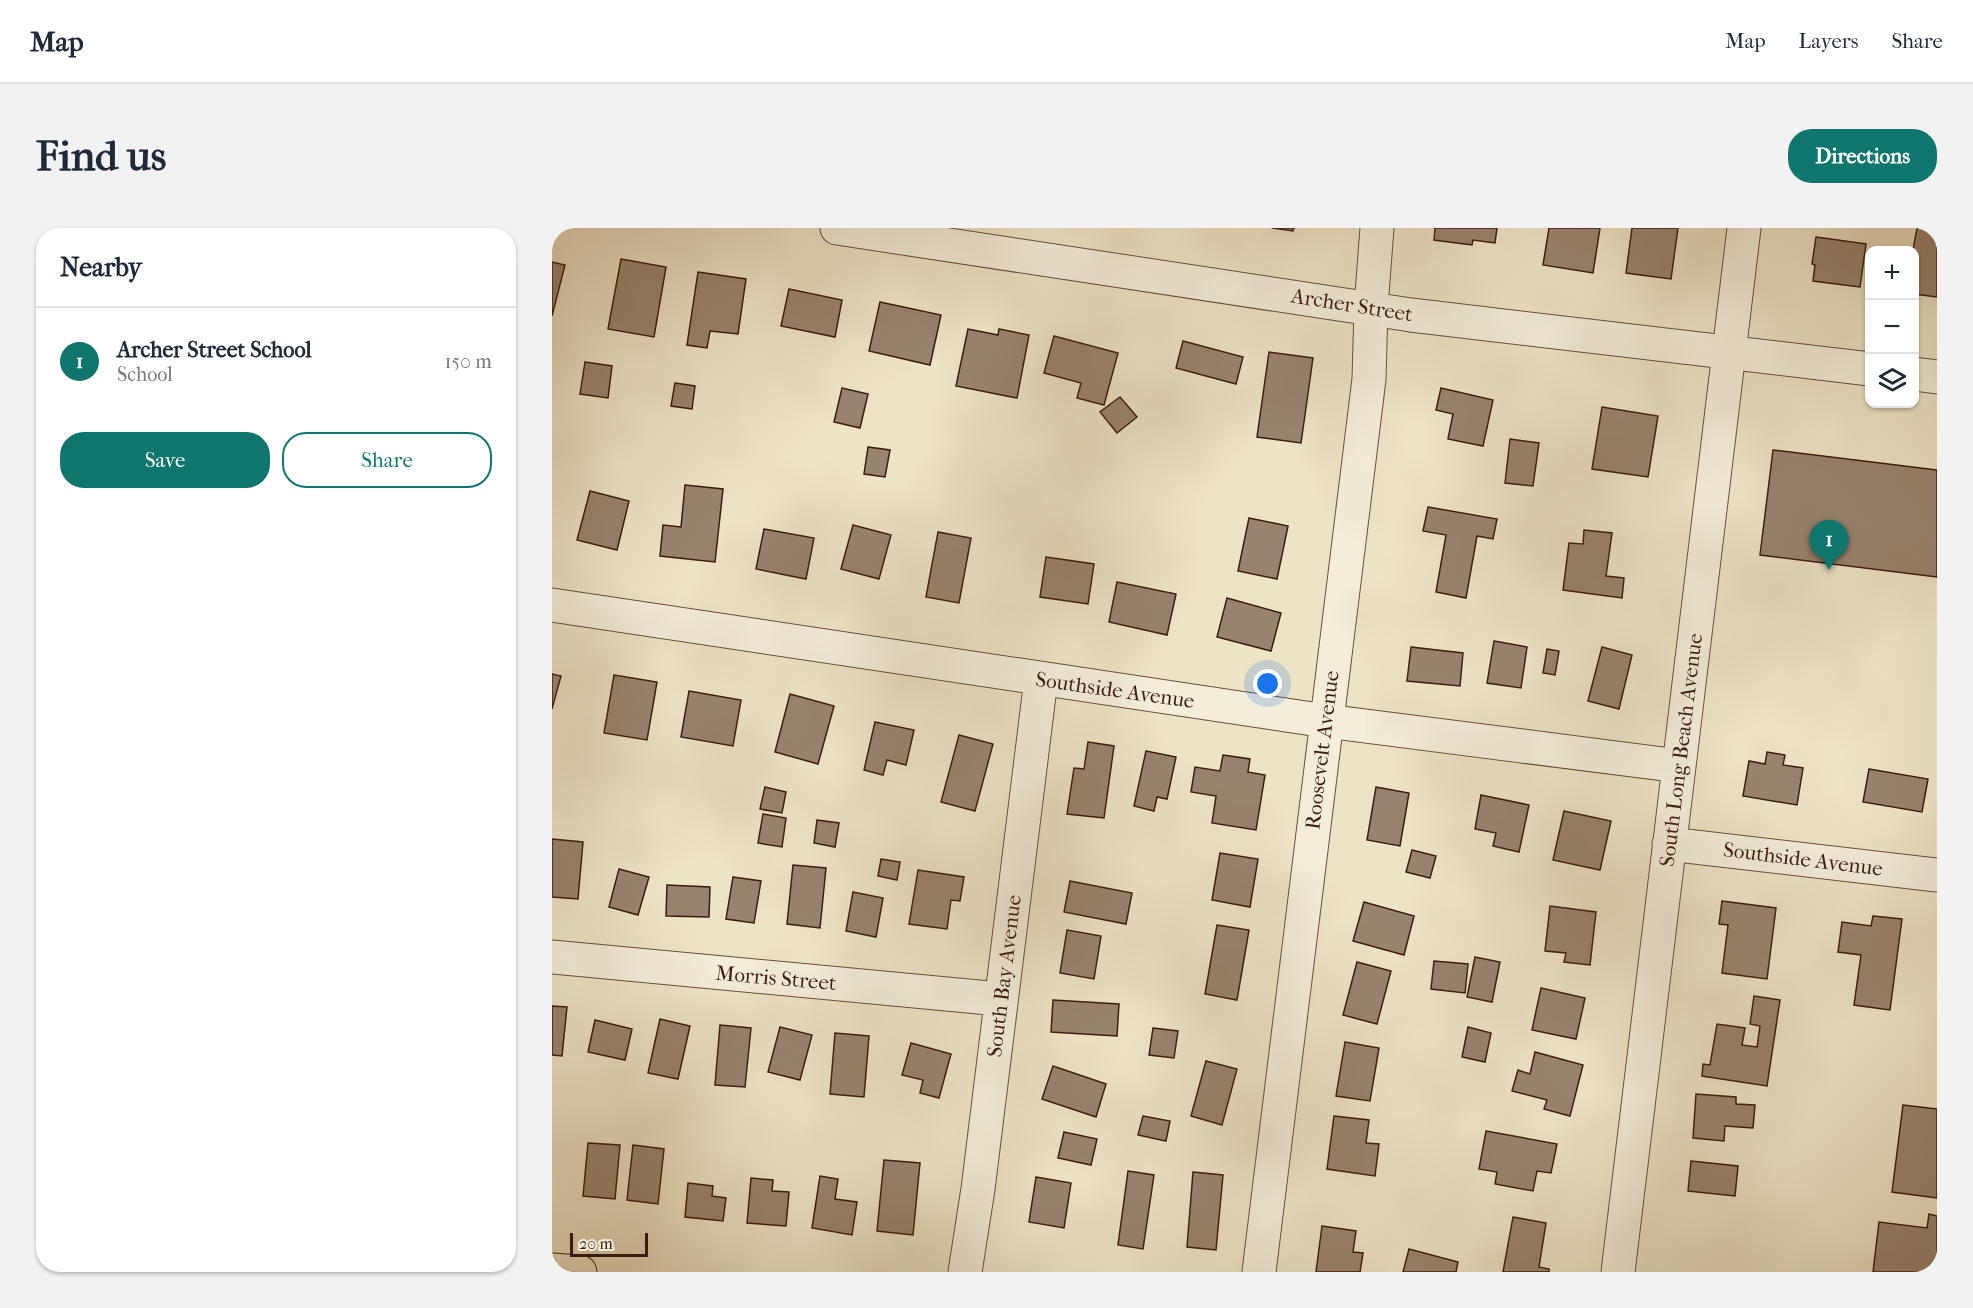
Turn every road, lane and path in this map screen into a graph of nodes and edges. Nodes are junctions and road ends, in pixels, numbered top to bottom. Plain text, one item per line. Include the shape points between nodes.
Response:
1 (837, 228) edge
2 (1377, 228) edge
3 (1744, 228) edge
4 (1371, 308) junction
5 (1729, 352) junction
6 (1865, 369) edge
7 (1919, 375) edge
8 (1937, 377) edge
9 (552, 605) edge
10 (1041, 679) junction
11 (1326, 721) junction
12 (1679, 766) junction
13 (1669, 844) junction
14 (1937, 875) edge
15 (552, 957) edge
16 (1000, 999) junction
17 (552, 1270) edge
18 (580, 1272) edge
19 (966, 1272) edge
20 (1259, 1272) edge
21 (1618, 1272) edge

1 - 4 street, Archer Street
2 - 4 street, Roosevelt Avenue
3 - 5 street, South Long Beach Avenue
4 - 5 street, Archer Street
4 - 11 street, Roosevelt Avenue via 1369,379
5 - 6 street, Archer Street
5 - 12 street, South Long Beach Avenue
7 - 8 street
9 - 10 street, Southside Avenue
10 - 11 street, Southside Avenue
10 - 16 street, South Bay Avenue
11 - 12 street, Southside Avenue
11 - 20 street, Roosevelt Avenue
12 - 13 street, South Long Beach Avenue
13 - 14 street, Southside Avenue
13 - 21 street, South Long Beach Avenue
15 - 16 street, Morris Street
16 - 19 street, South Bay Avenue
17 - 18 main road

